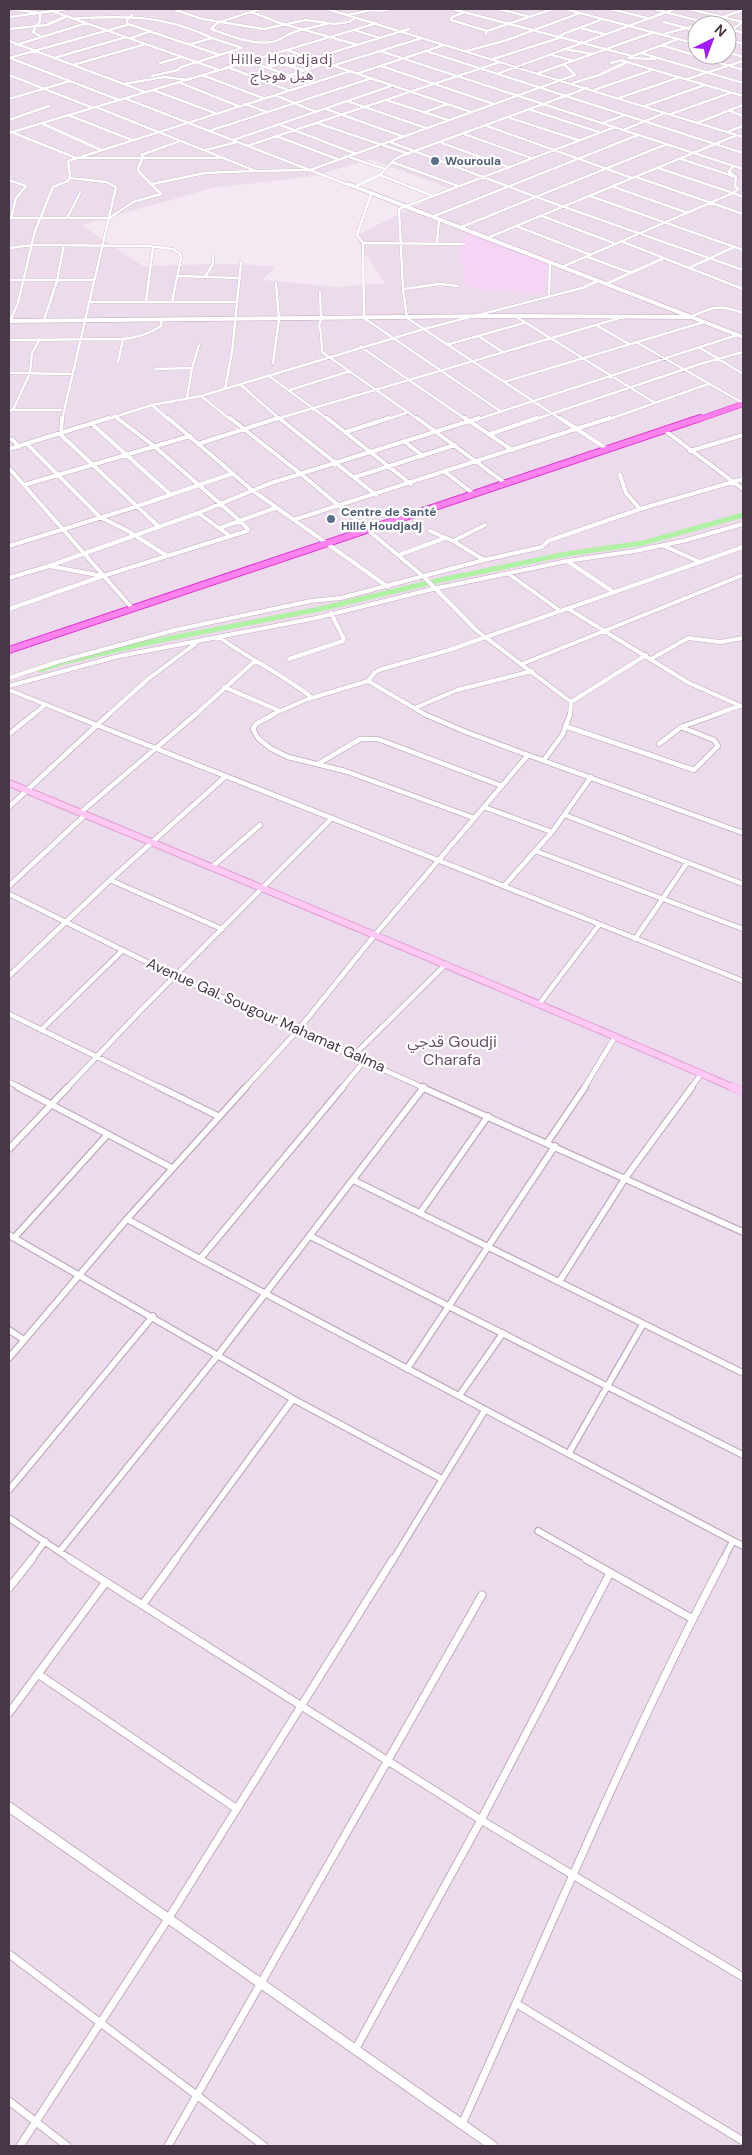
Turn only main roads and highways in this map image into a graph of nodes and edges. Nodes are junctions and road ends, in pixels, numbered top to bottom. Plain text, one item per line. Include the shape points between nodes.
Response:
1 (743, 403) edge
2 (9, 650) edge
3 (9, 783) edge
4 (743, 1092) edge

1 - 2 highway
3 - 4 main road via 540,1003

